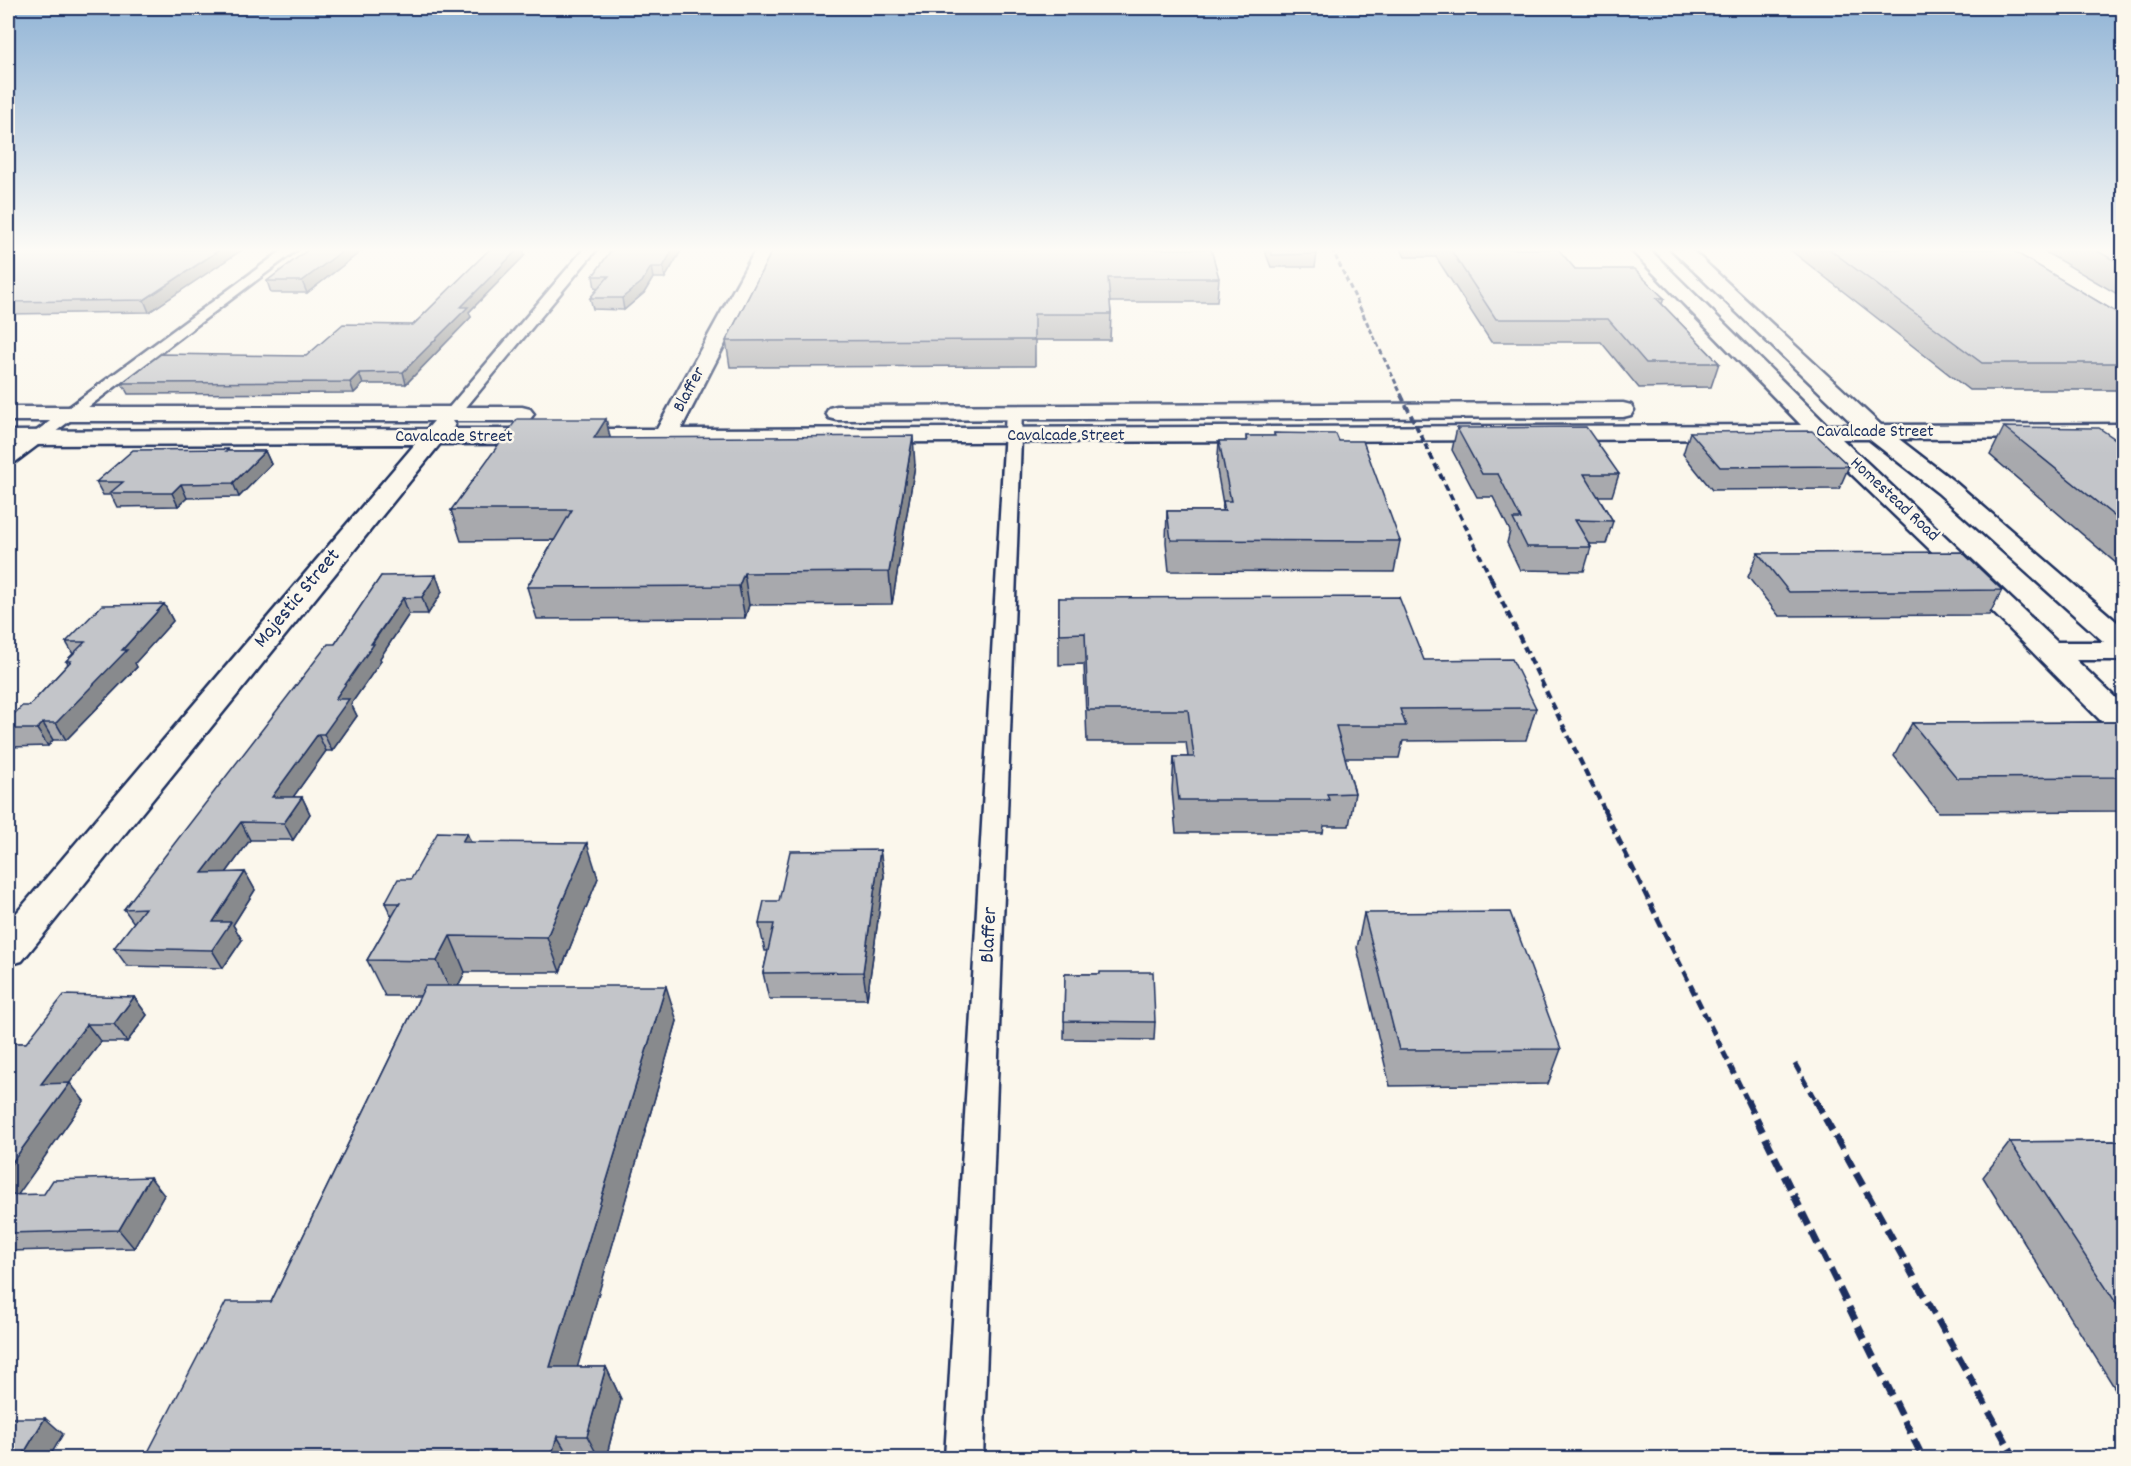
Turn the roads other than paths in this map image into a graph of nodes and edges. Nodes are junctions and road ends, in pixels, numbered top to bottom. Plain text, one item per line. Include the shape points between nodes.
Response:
1 (200, 317) edge
2 (533, 317) edge
3 (729, 317) edge
4 (1708, 317) edge
5 (1753, 317) edge
6 (1646, 410) dead end
7 (1766, 410) dead end
8 (1801, 410) junction
9 (1851, 410) junction
10 (1886, 410) dead end
11 (815, 413) dead end
12 (8, 414) edge
13 (70, 414) junction
14 (546, 414) dead end
15 (653, 414) dead end
16 (677, 414) junction
17 (700, 414) dead end
18 (1014, 424) junction
19 (442, 425) junction
20 (2124, 431) edge
21 (1821, 432) junction
22 (1875, 432) junction
23 (665, 436) junction
24 (8, 438) edge
25 (37, 438) junction
26 (8, 459) edge
27 (2124, 644) edge
28 (2048, 651) junction
29 (2124, 651) edge
30 (2124, 725) edge
31 (8, 950) edge
32 (964, 1458) edge

1 - 13 street
2 - 19 street, Majestic Street
3 - 16 main road, Blaffer
4 - 8 main road, Homestead Road
5 - 9 main road, Homestead Road
6 - 18 main road, Cavalcade Street
7 - 8 main road, Cavalcade Street
8 - 9 main road, Cavalcade Street
8 - 21 main road, Homestead Road
9 - 10 main road, Cavalcade Street
9 - 22 main road, Homestead Road
11 - 18 main road, Cavalcade Street
12 - 13 main road, Cavalcade Street
13 - 19 main road, Cavalcade Street
13 - 25 street
14 - 19 main road, Cavalcade Street
15 - 16 main road
16 - 17 main road
16 - 23 main road, Blaffer
18 - 21 main road, Cavalcade Street
18 - 23 main road, Cavalcade Street
18 - 32 street, Blaffer
19 - 23 main road, Cavalcade Street
19 - 25 main road, Cavalcade Street
19 - 31 main road, Majestic Street
20 - 22 main road, Cavalcade Street
21 - 22 main road, Cavalcade Street
21 - 28 main road, Homestead Road
22 - 27 main road, Homestead Road via 1947,488
24 - 25 main road, Cavalcade Street
25 - 26 street
28 - 29 main road
28 - 30 main road, Homestead Road

